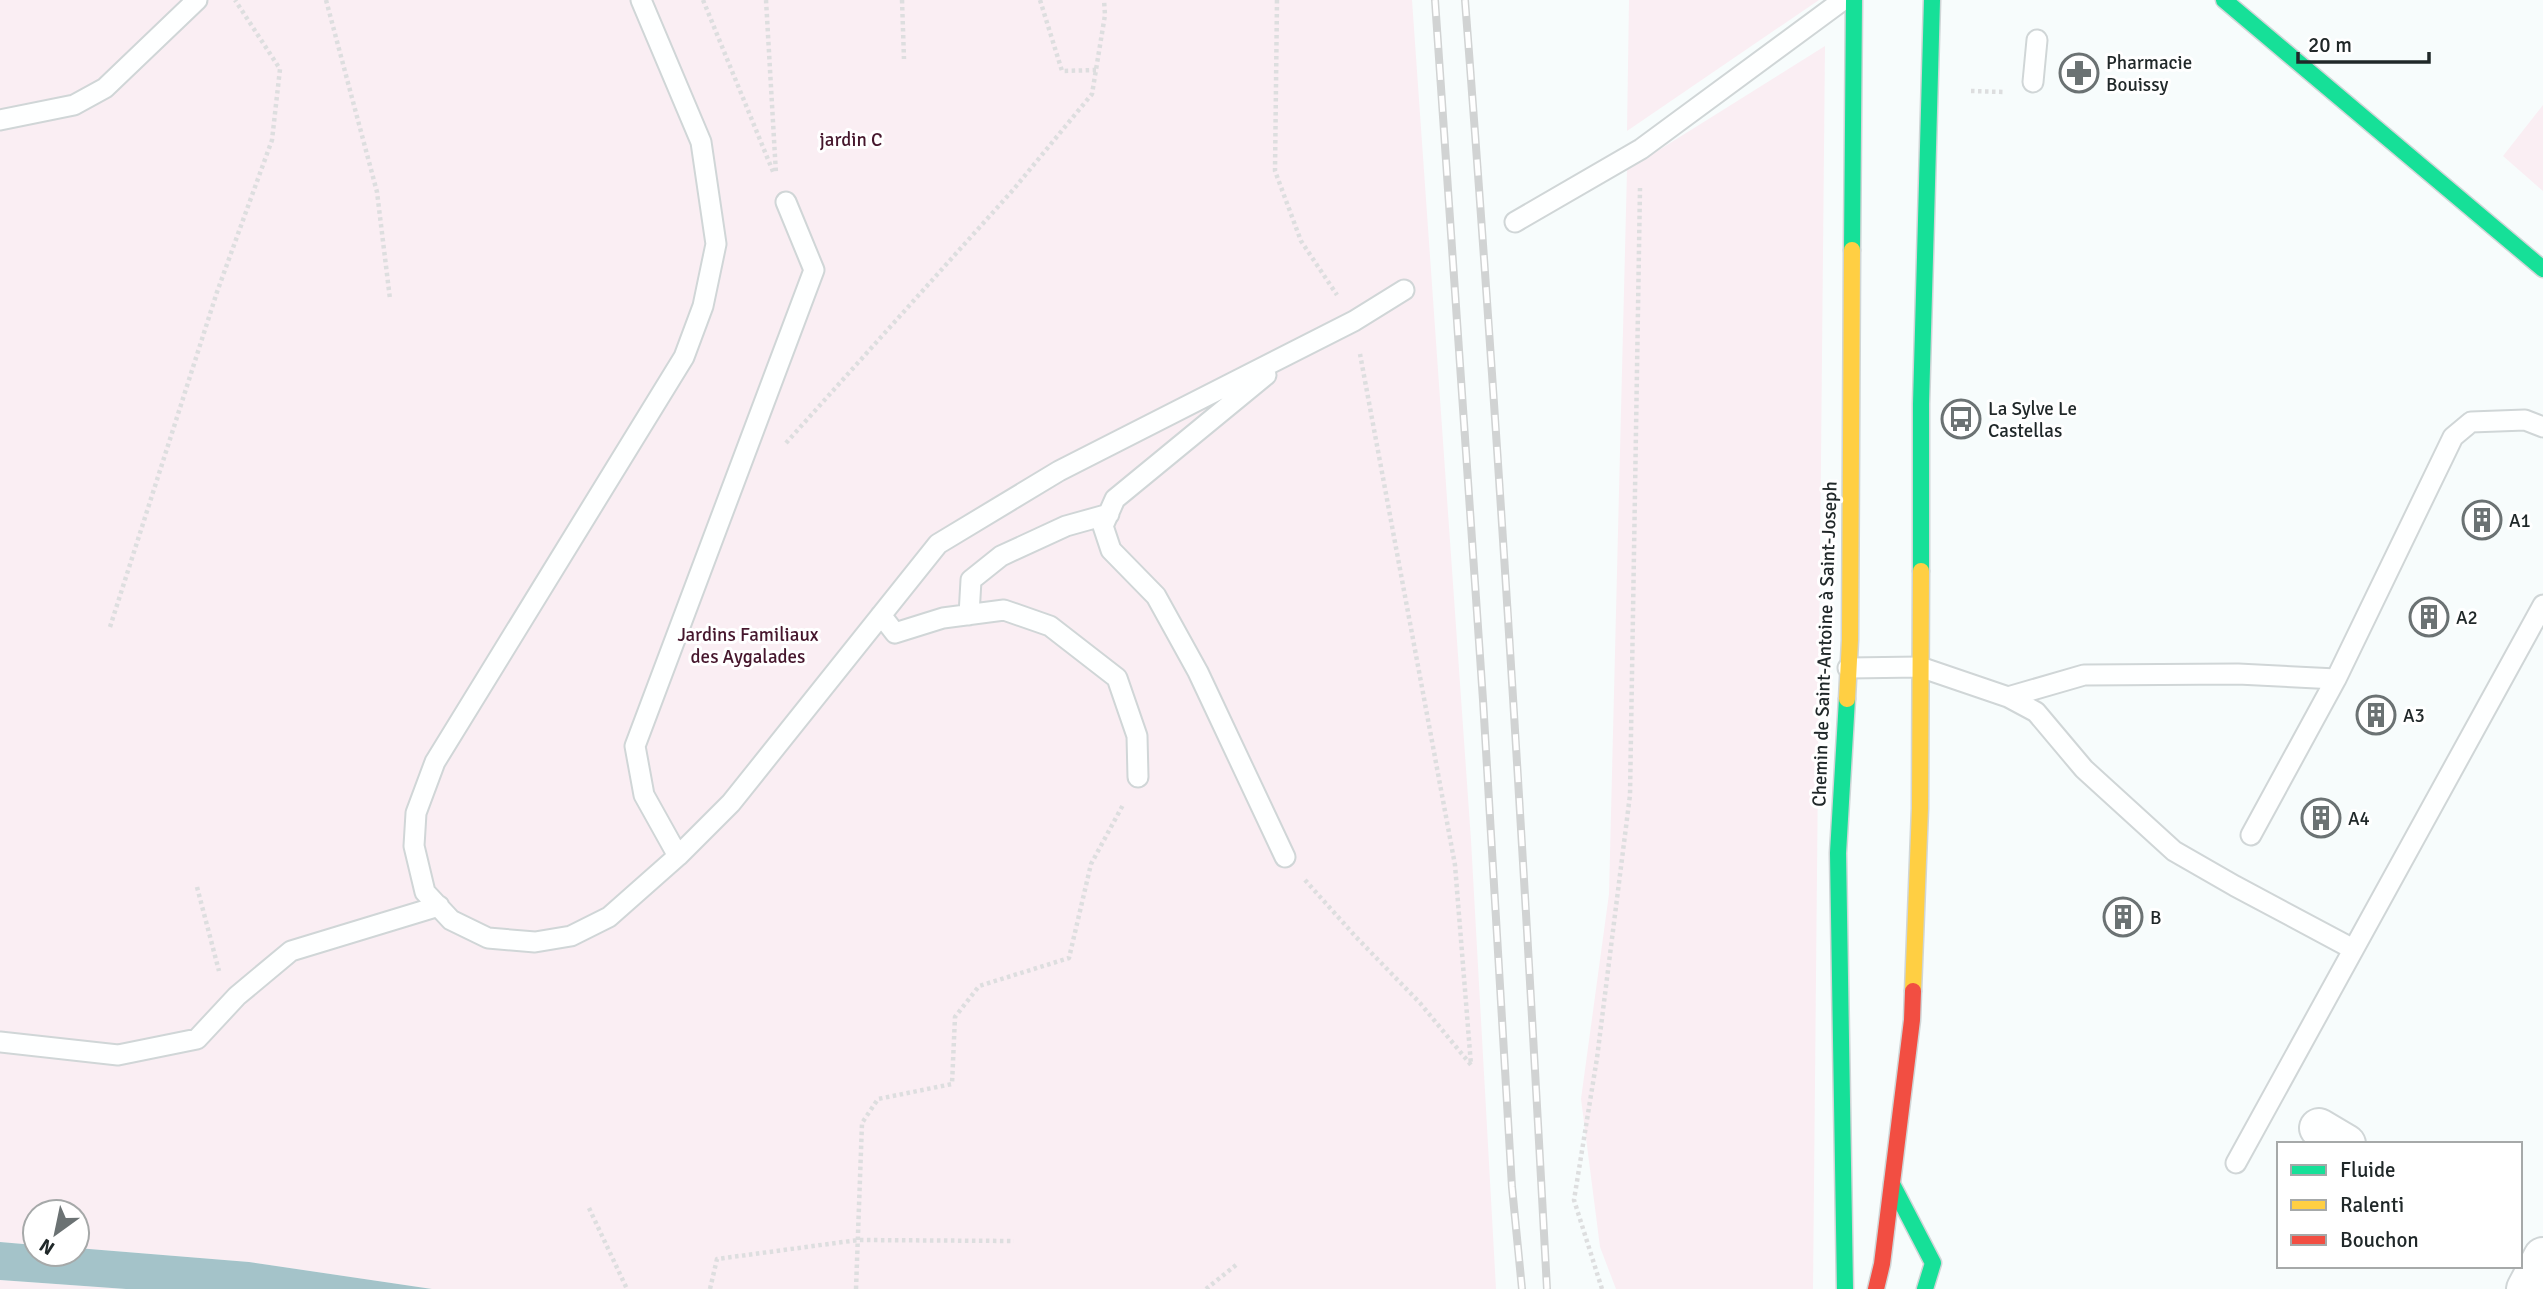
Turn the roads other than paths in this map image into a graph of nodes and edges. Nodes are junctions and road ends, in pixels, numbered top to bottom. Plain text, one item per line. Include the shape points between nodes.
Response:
1 (197, 0) edge
2 (641, 0) edge
3 (1843, 0) edge
4 (1854, 0) edge
5 (1931, 0) edge
6 (2224, 0) edge
7 (2037, 40) dead end
8 (2034, 82) dead end
9 (0, 120) edge
10 (786, 202) dead end
11 (1515, 222) dead end
12 (2543, 269) edge
13 (1404, 290) dead end
14 (1294, 352) junction
15 (2543, 427) edge
16 (1109, 514) junction
17 (2543, 605) edge
18 (969, 614) junction
19 (881, 615) junction
20 (1920, 667) junction
21 (1848, 668) junction
22 (2336, 679) junction
23 (2008, 697) junction
24 (1138, 777) road end
25 (2251, 835) dead end
26 (678, 856) junction
27 (1285, 857) road end
28 (439, 906) junction
29 (2353, 949) junction
30 (0, 1042) edge
31 (2236, 1163) dead end
32 (1892, 1184) junction
33 (1845, 1289) edge
34 (1876, 1289) edge
35 (1925, 1289) edge

1 - 9 lane via 105,88 74,105
2 - 28 lane via 701,142 716,244 703,306 684,358 435,762 416,813 414,846 425,892
3 - 11 lane via 1641,149
4 - 21 main road, Chemin de Saint-Antoine à Saint-Joseph
5 - 20 main road
6 - 12 main road
7 - 8 lane
10 - 26 lane via 814,270 635,746 644,795
13 - 14 lane
14 - 16 lane via 1115,499
14 - 19 lane via 1059,471 938,544
15 - 22 lane via 2525,420 2471,422 2454,437
16 - 18 lane via 1066,526 1001,556 971,580
16 - 27 lane via 1103,526 1111,550 1156,596 1198,672
17 - 29 lane
18 - 19 lane via 895,633
18 - 24 lane via 1004,610 1051,626 1117,678 1137,736
19 - 26 lane via 731,803
20 - 21 lane
20 - 23 lane
20 - 32 main road via 1912,1020
21 - 33 main road, Chemin de Saint-Antoine à Saint-Joseph via 1838,853
22 - 23 lane via 2084,675
22 - 25 lane
23 - 29 lane via 2036,712 2084,769 2174,850
26 - 28 lane via 609,917 571,936 535,942 488,938 451,920
28 - 30 lane via 291,951 228,1005 197,1039 118,1055
29 - 31 lane
32 - 34 main road
32 - 35 main road via 1933,1263

